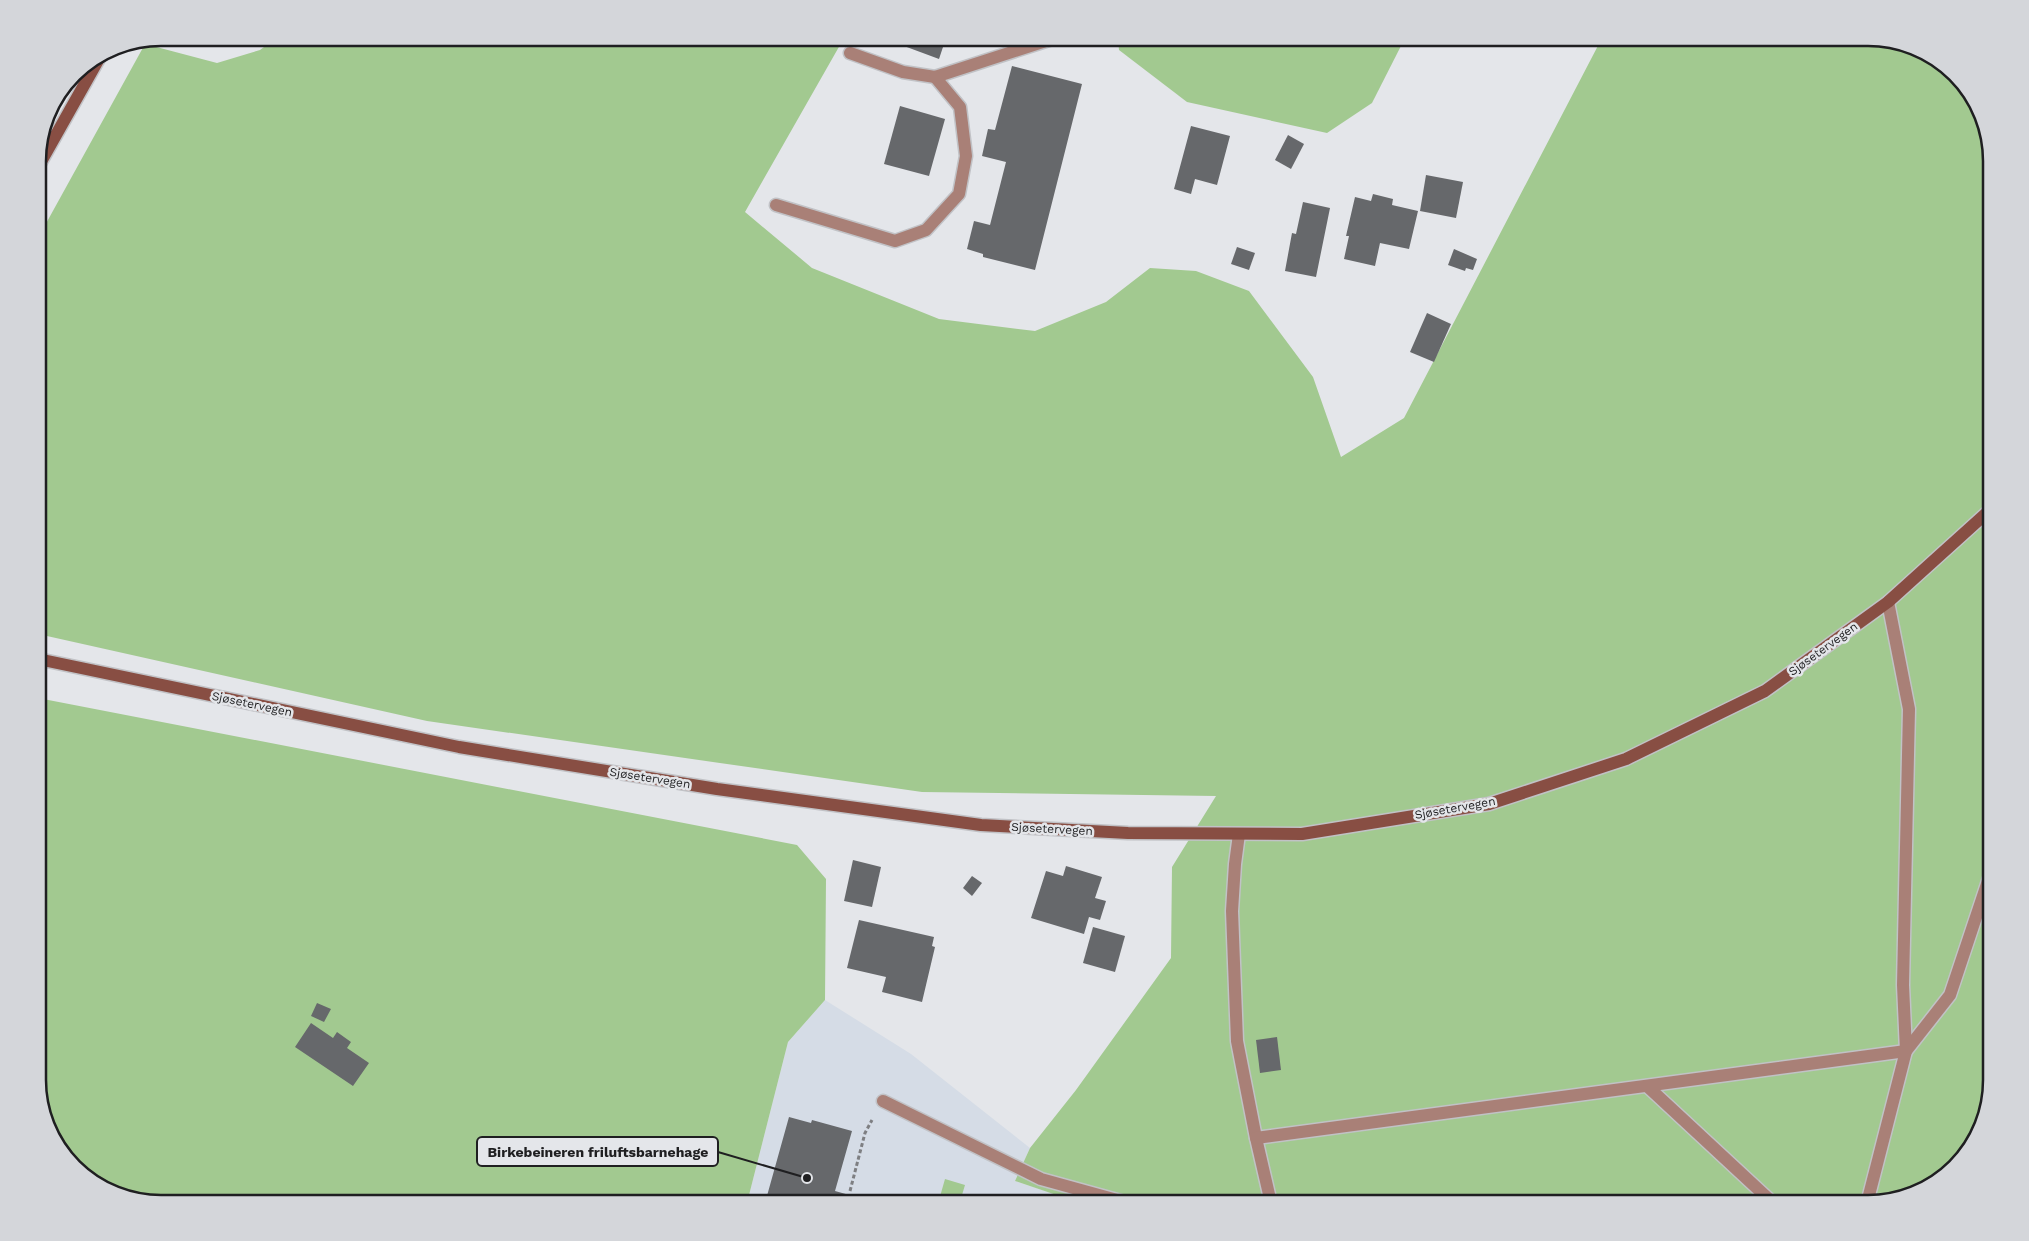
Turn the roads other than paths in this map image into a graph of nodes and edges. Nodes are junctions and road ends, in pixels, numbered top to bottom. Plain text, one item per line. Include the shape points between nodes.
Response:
1 (1031, 46) edge
2 (850, 53) dead end
3 (93, 69) edge
4 (936, 77) junction
5 (46, 154) edge
6 (776, 205) dead end
7 (1983, 516) edge
8 (1888, 602) junction
9 (46, 661) edge
10 (1239, 834) junction
11 (1983, 898) edge
12 (1906, 1051) junction
13 (1647, 1086) junction
14 (883, 1101) road end
15 (1256, 1138) junction
16 (1097, 1195) edge
17 (1269, 1195) edge
18 (1763, 1195) edge
19 (1869, 1195) edge

1 - 4 lane
2 - 4 lane via 903,72
3 - 5 street
4 - 6 lane via 960,107 966,156 959,194 926,230 895,241
7 - 8 street, Sjøsetervegen
8 - 10 street, Sjøsetervegen via 1765,691 1626,759 1489,804 1302,834
8 - 12 lane via 1909,709 1903,986
9 - 10 street, Sjøsetervegen via 459,747 717,789 981,825 1128,833
10 - 15 lane via 1232,911 1237,1041
11 - 12 lane via 1950,995
12 - 13 lane
12 - 19 lane
13 - 15 lane
13 - 18 lane
14 - 16 lane via 1041,1179
15 - 17 lane

